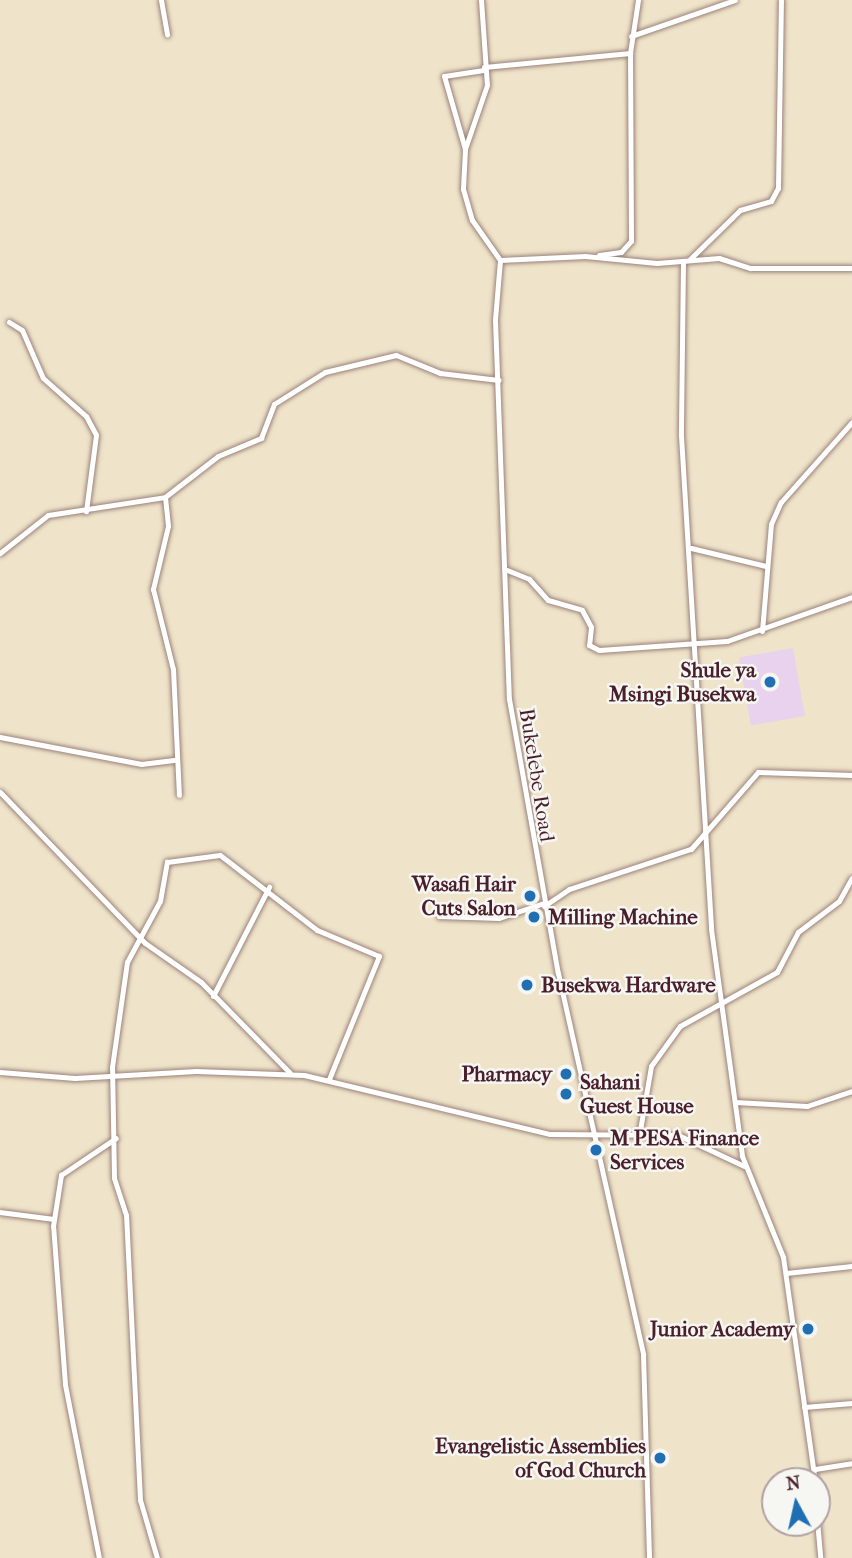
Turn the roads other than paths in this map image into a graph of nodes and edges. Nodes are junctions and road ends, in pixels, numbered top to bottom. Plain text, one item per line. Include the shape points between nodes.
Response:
1 (161, 0) edge
2 (481, 0) edge
3 (638, 0) edge
4 (735, 0) edge
5 (781, 0) edge
6 (167, 34) dead end
7 (631, 36) junction
8 (630, 53) junction
9 (484, 69) junction
10 (465, 149) junction
11 (596, 257) junction
12 (500, 260) junction
13 (685, 261) junction
14 (852, 268) edge
15 (9, 322) dead end
16 (499, 380) junction
17 (852, 422) edge
18 (165, 497) junction
19 (86, 511) junction
20 (691, 548) junction
21 (0, 552) edge
22 (766, 566) junction
23 (507, 570) junction
24 (852, 597) edge
25 (762, 631) junction
26 (693, 647) junction
27 (0, 737) edge
28 (176, 760) junction
29 (852, 775) edge
30 (0, 792) edge
31 (179, 796) dead end
32 (704, 837) junction
33 (852, 878) edge
34 (269, 887) junction
35 (544, 904) junction
36 (439, 916) dead end
37 (137, 934) junction
38 (213, 996) junction
39 (720, 1002) junction
40 (0, 1072) edge
41 (290, 1073) junction
42 (112, 1077) junction
43 (330, 1079) junction
44 (852, 1091) edge
45 (735, 1102) junction
46 (640, 1130) junction
47 (599, 1135) junction
48 (116, 1138) junction
49 (744, 1166) junction
50 (0, 1212) edge
51 (54, 1219) junction
52 (852, 1266) edge
53 (786, 1273) junction
54 (852, 1403) edge
55 (804, 1407) junction
56 (852, 1463) edge
57 (815, 1467) edge
58 (827, 1467) edge
59 (818, 1537) edge
60 (100, 1558) edge
61 (157, 1558) edge
62 (649, 1558) edge
63 (820, 1558) edge

1 - 6 street
2 - 9 street
3 - 7 street
4 - 7 street
5 - 13 street via 778,188 771,201 740,210
7 - 8 street
8 - 9 street
8 - 11 street via 631,241 621,252
9 - 10 street via 487,85
9 - 10 street via 448,74 443,80
10 - 12 street via 466,204
11 - 12 street
11 - 13 street
12 - 16 street, Bukelebe Road via 495,320
13 - 14 street
13 - 20 street via 681,436
15 - 19 street via 22,330 43,378 86,416 96,435
16 - 18 street via 440,373 396,355 325,372 274,404 261,438 218,456
16 - 23 street, Bukelebe Road
17 - 22 street via 781,502 771,524
18 - 19 street
18 - 28 street via 168,526 153,589 173,669
19 - 21 street via 44,517
20 - 22 street
20 - 26 street
22 - 25 street
23 - 26 street via 529,579 548,600 582,610 595,649
23 - 35 street, Bukelebe Road via 509,699
24 - 25 street
25 - 26 street
26 - 32 street
27 - 28 street via 141,764
28 - 31 street via 181,770
29 - 32 street via 758,772
30 - 37 street
32 - 35 street via 685,852 569,889
32 - 39 street
33 - 39 street via 839,901 798,932 777,972
34 - 37 street via 220,855 173,860 164,866 160,901
34 - 38 street
34 - 43 street via 317,930 379,957
35 - 36 street via 499,918 457,912
35 - 47 street, Bukelebe Road
37 - 38 street
37 - 42 street via 124,974
38 - 41 street
39 - 45 street
39 - 46 street via 684,1023 654,1059
40 - 42 street
41 - 42 street
41 - 43 street
42 - 48 street
43 - 47 street via 478,1121 563,1136
44 - 45 street via 807,1106
45 - 49 street
46 - 47 street
46 - 49 street via 690,1139
47 - 62 street, Bukelebe Road via 643,1354
48 - 51 street via 61,1175
48 - 61 street via 114,1178 126,1215 135,1348 140,1500
49 - 53 street
50 - 51 street
51 - 60 street via 65,1384
52 - 53 street
53 - 55 street
54 - 55 street
55 - 57 street
56 - 58 street
59 - 63 street

